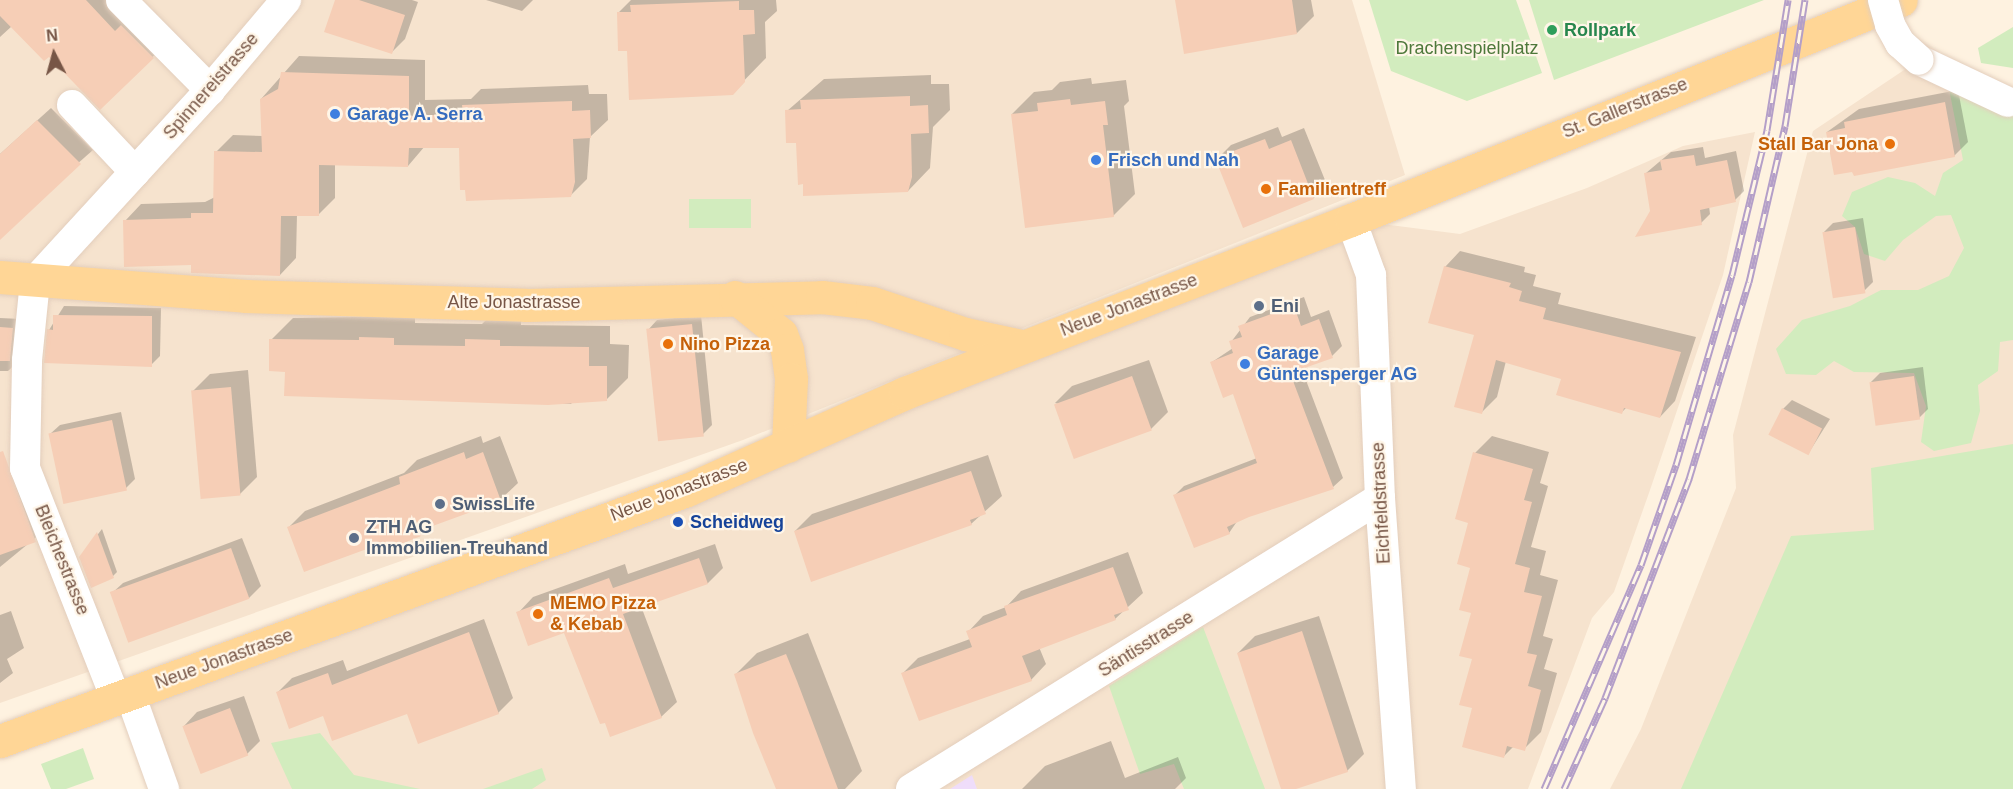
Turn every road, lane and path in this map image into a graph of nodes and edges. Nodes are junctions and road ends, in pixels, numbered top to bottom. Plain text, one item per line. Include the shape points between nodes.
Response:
1 (122, 0) edge
2 (286, 0) edge
3 (1883, 0) edge
4 (1901, 0) edge
5 (210, 90) junction
6 (2008, 102) dead end
7 (72, 105) dead end
8 (135, 172) junction
9 (1351, 220) junction
10 (0, 277) edge
11 (35, 281) junction
12 (735, 297) junction
13 (1021, 346) junction
14 (13, 419) edge
15 (788, 446) junction
16 (1380, 498) junction
17 (123, 696) junction
18 (0, 741) edge
19 (164, 789) edge
20 (911, 789) edge
21 (1401, 789) edge

1 - 5 street
2 - 5 street, Spinnereistrasse
3 - 6 street, bridge via 1900,43 1919,60
4 - 9 main road, St. Gallerstrasse
5 - 8 street, Spinnereistrasse
7 - 8 street
8 - 11 street, Spinnereistrasse
9 - 13 main road, Neue Jonastrasse
9 - 16 street, Eichfeldstrasse via 1371,275
10 - 11 main road, Alte Jonastrasse
11 - 12 main road, Alte Jonastrasse via 245,296 526,304
11 - 14 street, Bleichestrasse
12 - 13 main road, Alte Jonastrasse via 822,297 872,303 965,334
12 - 15 main road via 781,334 787,350 791,379
13 - 15 main road, Neue Jonastrasse
14 - 17 street, Bleichestrasse via 25,468
15 - 17 main road, Neue Jonastrasse via 687,490
16 - 20 street, Säntisstrasse
16 - 21 street, Eichfeldstrasse
17 - 18 main road, Neue Jonastrasse
17 - 19 street, Bleichestrasse

